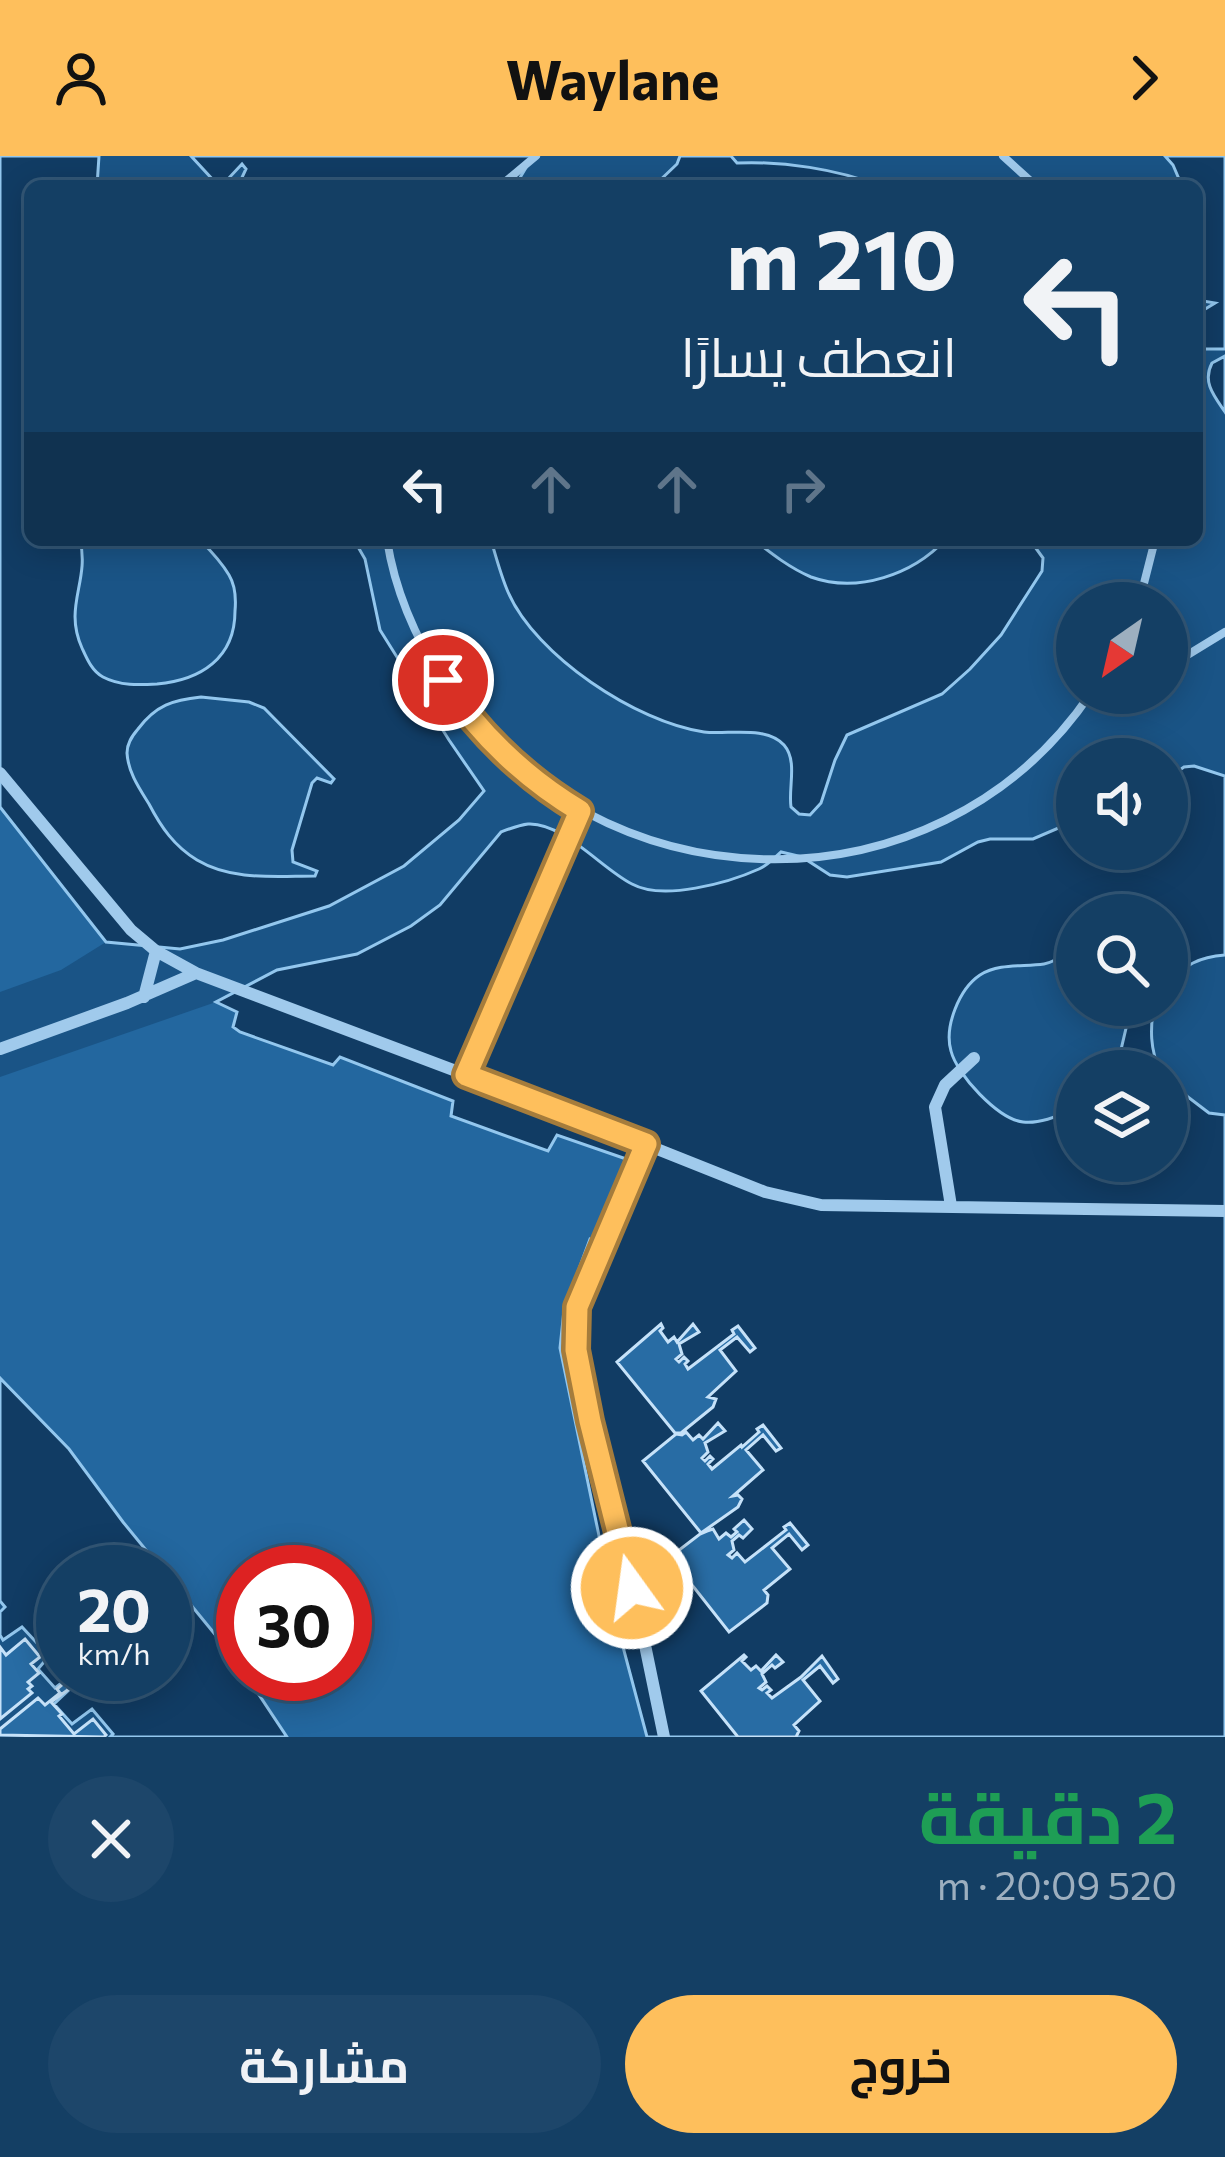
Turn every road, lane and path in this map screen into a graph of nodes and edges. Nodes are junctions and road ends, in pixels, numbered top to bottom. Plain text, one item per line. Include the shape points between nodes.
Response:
1 (536, 156) edge
2 (1003, 156) edge
3 (507, 180) edge
4 (1029, 180) edge
5 (388, 546) edge
6 (1153, 546) edge
7 (1144, 582) edge
8 (1225, 632) edge
9 (1188, 655) edge
10 (1078, 714) edge
11 (0, 773) edge
12 (580, 811) junction
13 (156, 951) junction
14 (196, 973) junction
15 (143, 997) junction
16 (0, 1049) edge
17 (971, 1060) dead end
18 (466, 1075) junction
19 (646, 1144) junction
20 (951, 1206) junction
21 (1225, 1211) edge
22 (664, 1737) edge

1 - 3 lane
2 - 4 lane
5 - 12 lane via 422,646 466,714 523,772
6 - 7 lane
8 - 9 lane
10 - 12 lane via 987,796 876,847 816,858 694,853
11 - 13 street
12 - 18 lane
13 - 14 street
13 - 15 street
14 - 15 street
14 - 18 street
15 - 16 street
17 - 20 street via 945,1084 935,1107
18 - 19 street
19 - 20 street via 792,1200
19 - 22 street via 577,1307 576,1350
20 - 21 street

